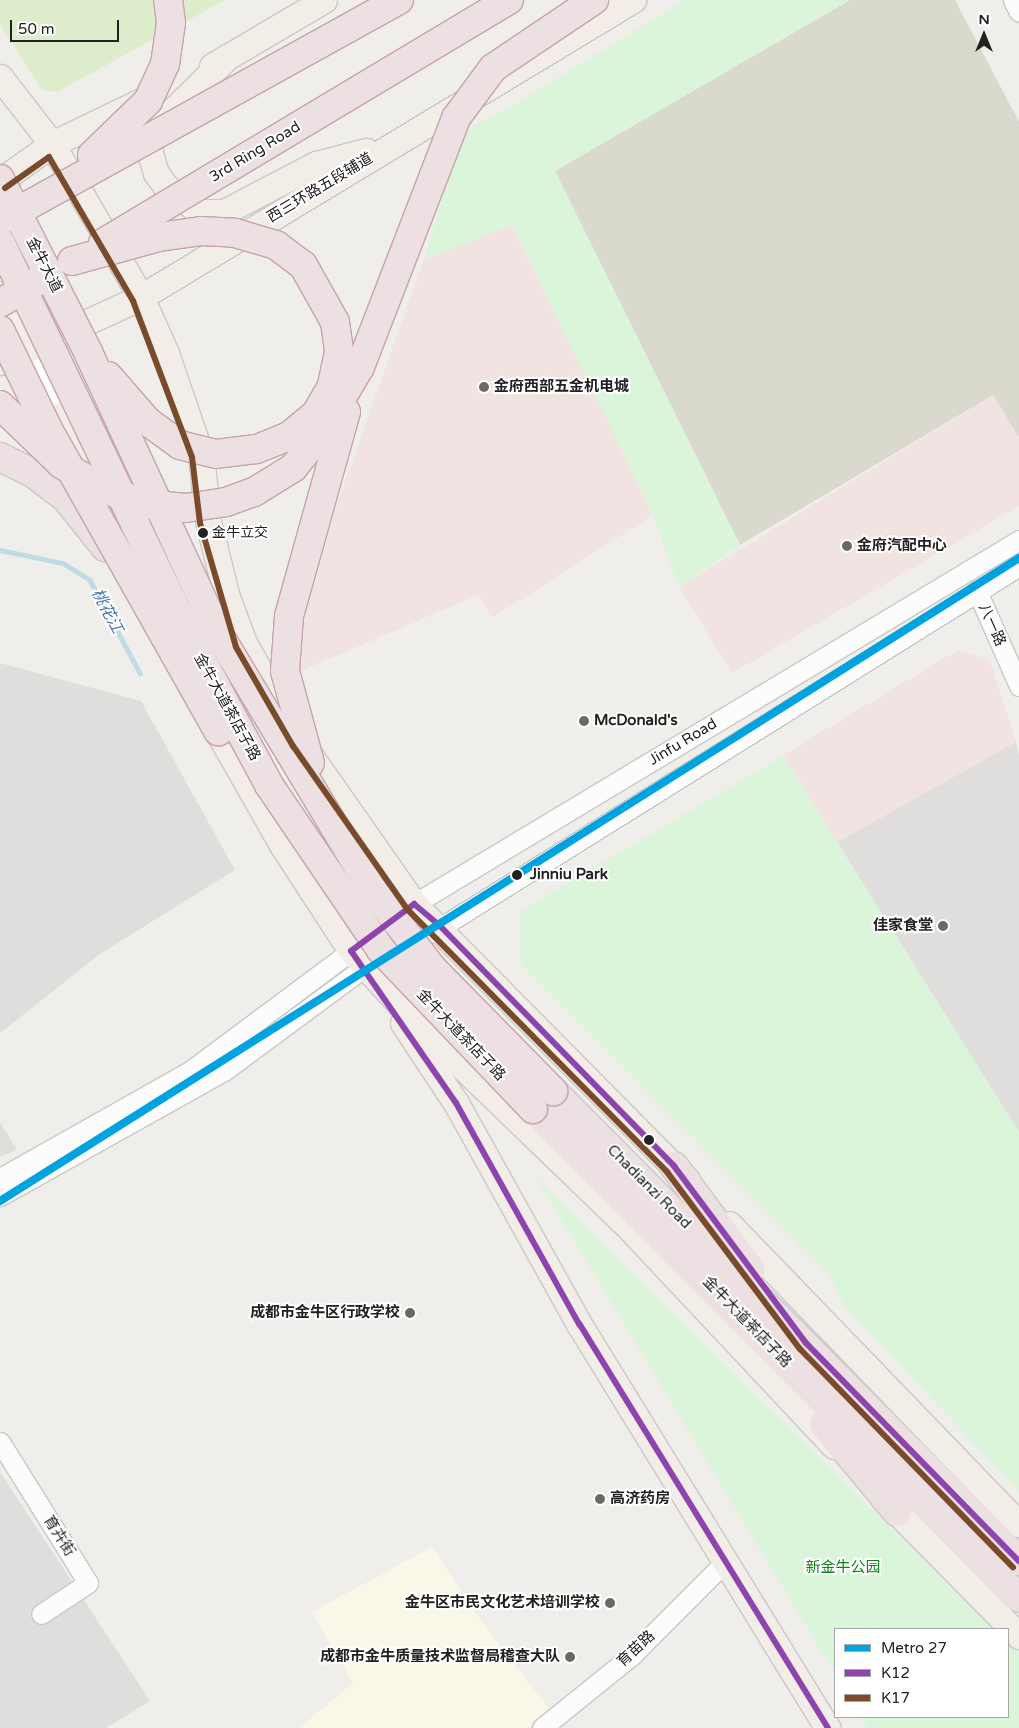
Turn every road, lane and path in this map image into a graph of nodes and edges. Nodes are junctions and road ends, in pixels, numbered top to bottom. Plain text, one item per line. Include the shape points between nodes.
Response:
1 (168, 0) edge
2 (324, 0) edge
3 (399, 0) edge
4 (509, 0) edge
5 (594, 0) edge
6 (633, 0) edge
7 (1012, 0) edge
8 (1019, 12) edge
9 (227, 57) junction
10 (0, 77) edge
11 (393, 143) junction
12 (52, 144) junction
13 (0, 180) edge
14 (43, 195) junction
15 (0, 221) edge
16 (0, 242) edge
17 (72, 261) junction
18 (0, 294) edge
19 (141, 297) junction
20 (0, 303) edge
21 (0, 330) edge
22 (29, 347) junction
23 (88, 352) junction
24 (56, 360) joint
25 (0, 362) edge
26 (360, 367) junction
27 (0, 405) edge
28 (60, 414) joint
29 (0, 457) edge
30 (1019, 540) edge
31 (1019, 566) edge
32 (977, 591) junction
33 (144, 597) junction
34 (1019, 686) edge
35 (269, 784) junction
36 (328, 814) junction
37 (414, 904) junction
38 (441, 927) junction
39 (358, 958) junction
40 (553, 1091) joint
41 (674, 1166) junction
42 (0, 1178) edge
43 (0, 1196) edge
44 (710, 1283) junction
45 (806, 1343) junction
46 (0, 1442) edge
47 (896, 1512) junction
48 (1019, 1524) edge
49 (1019, 1561) edge
50 (724, 1563) junction
51 (1019, 1598) edge
52 (41, 1614) dead end
53 (1019, 1636) edge
54 (542, 1728) edge
55 (828, 1728) edge

1 - 14 highway, bridge via 172,23 165,64 148,101 115,137
2 - 9 main road
3 - 14 highway, bridge
4 - 17 highway, 3rd Ring Road, bridge
5 - 26 highway, bridge via 493,68 456,118
6 - 11 main road, 西三环路五段辅道
7 - 8 street
9 - 11 main road via 154,129 149,149 156,174 166,188 200,212 224,212 316,164
9 - 12 main road
10 - 12 main road
11 - 19 main road, 西三环路五段辅道
12 - 13 main road
12 - 19 main road
13 - 23 highway, 金牛大道, bridge
14 - 15 highway, bridge
16 - 24 highway, 金牛大道, bridge
17 - 20 highway, 3rd Ring Road, bridge
17 - 23 highway, bridge via 159,237 200,231 235,233 276,245 303,265 323,294 335,322 339,352 332,386 309,419 289,436 256,449 216,454 180,445 148,422
18 - 22 main road
19 - 22 main road, 西三环路五段辅道
19 - 37 main road via 166,353 201,455 208,521 226,594 244,643 300,740
21 - 33 highway, bridge via 48,429
22 - 25 main road, 西三环路五段辅道
22 - 28 street
23 - 36 highway, 金牛大道茶店子路, bridge via 218,633
24 - 35 highway, 金牛大道茶店子路, bridge via 190,640
26 - 27 highway, bridge via 319,436 293,468 245,495 186,508 144,504 104,489 61,464
26 - 36 highway, bridge via 298,569 288,616 285,671 299,732
28 - 39 main road via 206,712 282,846
29 - 33 highway, bridge via 33,473 66,498
30 - 37 street, Jinfu Road
31 - 32 street, Jinfu Road
32 - 34 street, 八一路
32 - 38 street, Jinfu Road
33 - 35 highway, bridge via 219,732
35 - 44 highway, 金牛大道茶店子路, bridge via 382,950 533,1109
36 - 40 highway, 金牛大道茶店子路, bridge via 401,932
37 - 38 main road
37 - 39 main road, Jinfu Road
38 - 39 street, Jinfu Road
38 - 41 main road
39 - 42 street via 190,1071
39 - 43 street via 224,1071
39 - 47 main road via 419,1025 632,1231
39 - 50 main road via 456,1103 579,1324
40 - 45 highway, Chadianzi Road
41 - 45 highway
41 - 48 main road
44 - 47 highway
44 - 51 highway, 金牛大道茶店子路
45 - 49 highway, Chadianzi Road
46 - 52 street, 育卉街 via 88,1583
47 - 53 main road
50 - 54 street, 育苗路 via 632,1654
50 - 55 main road

